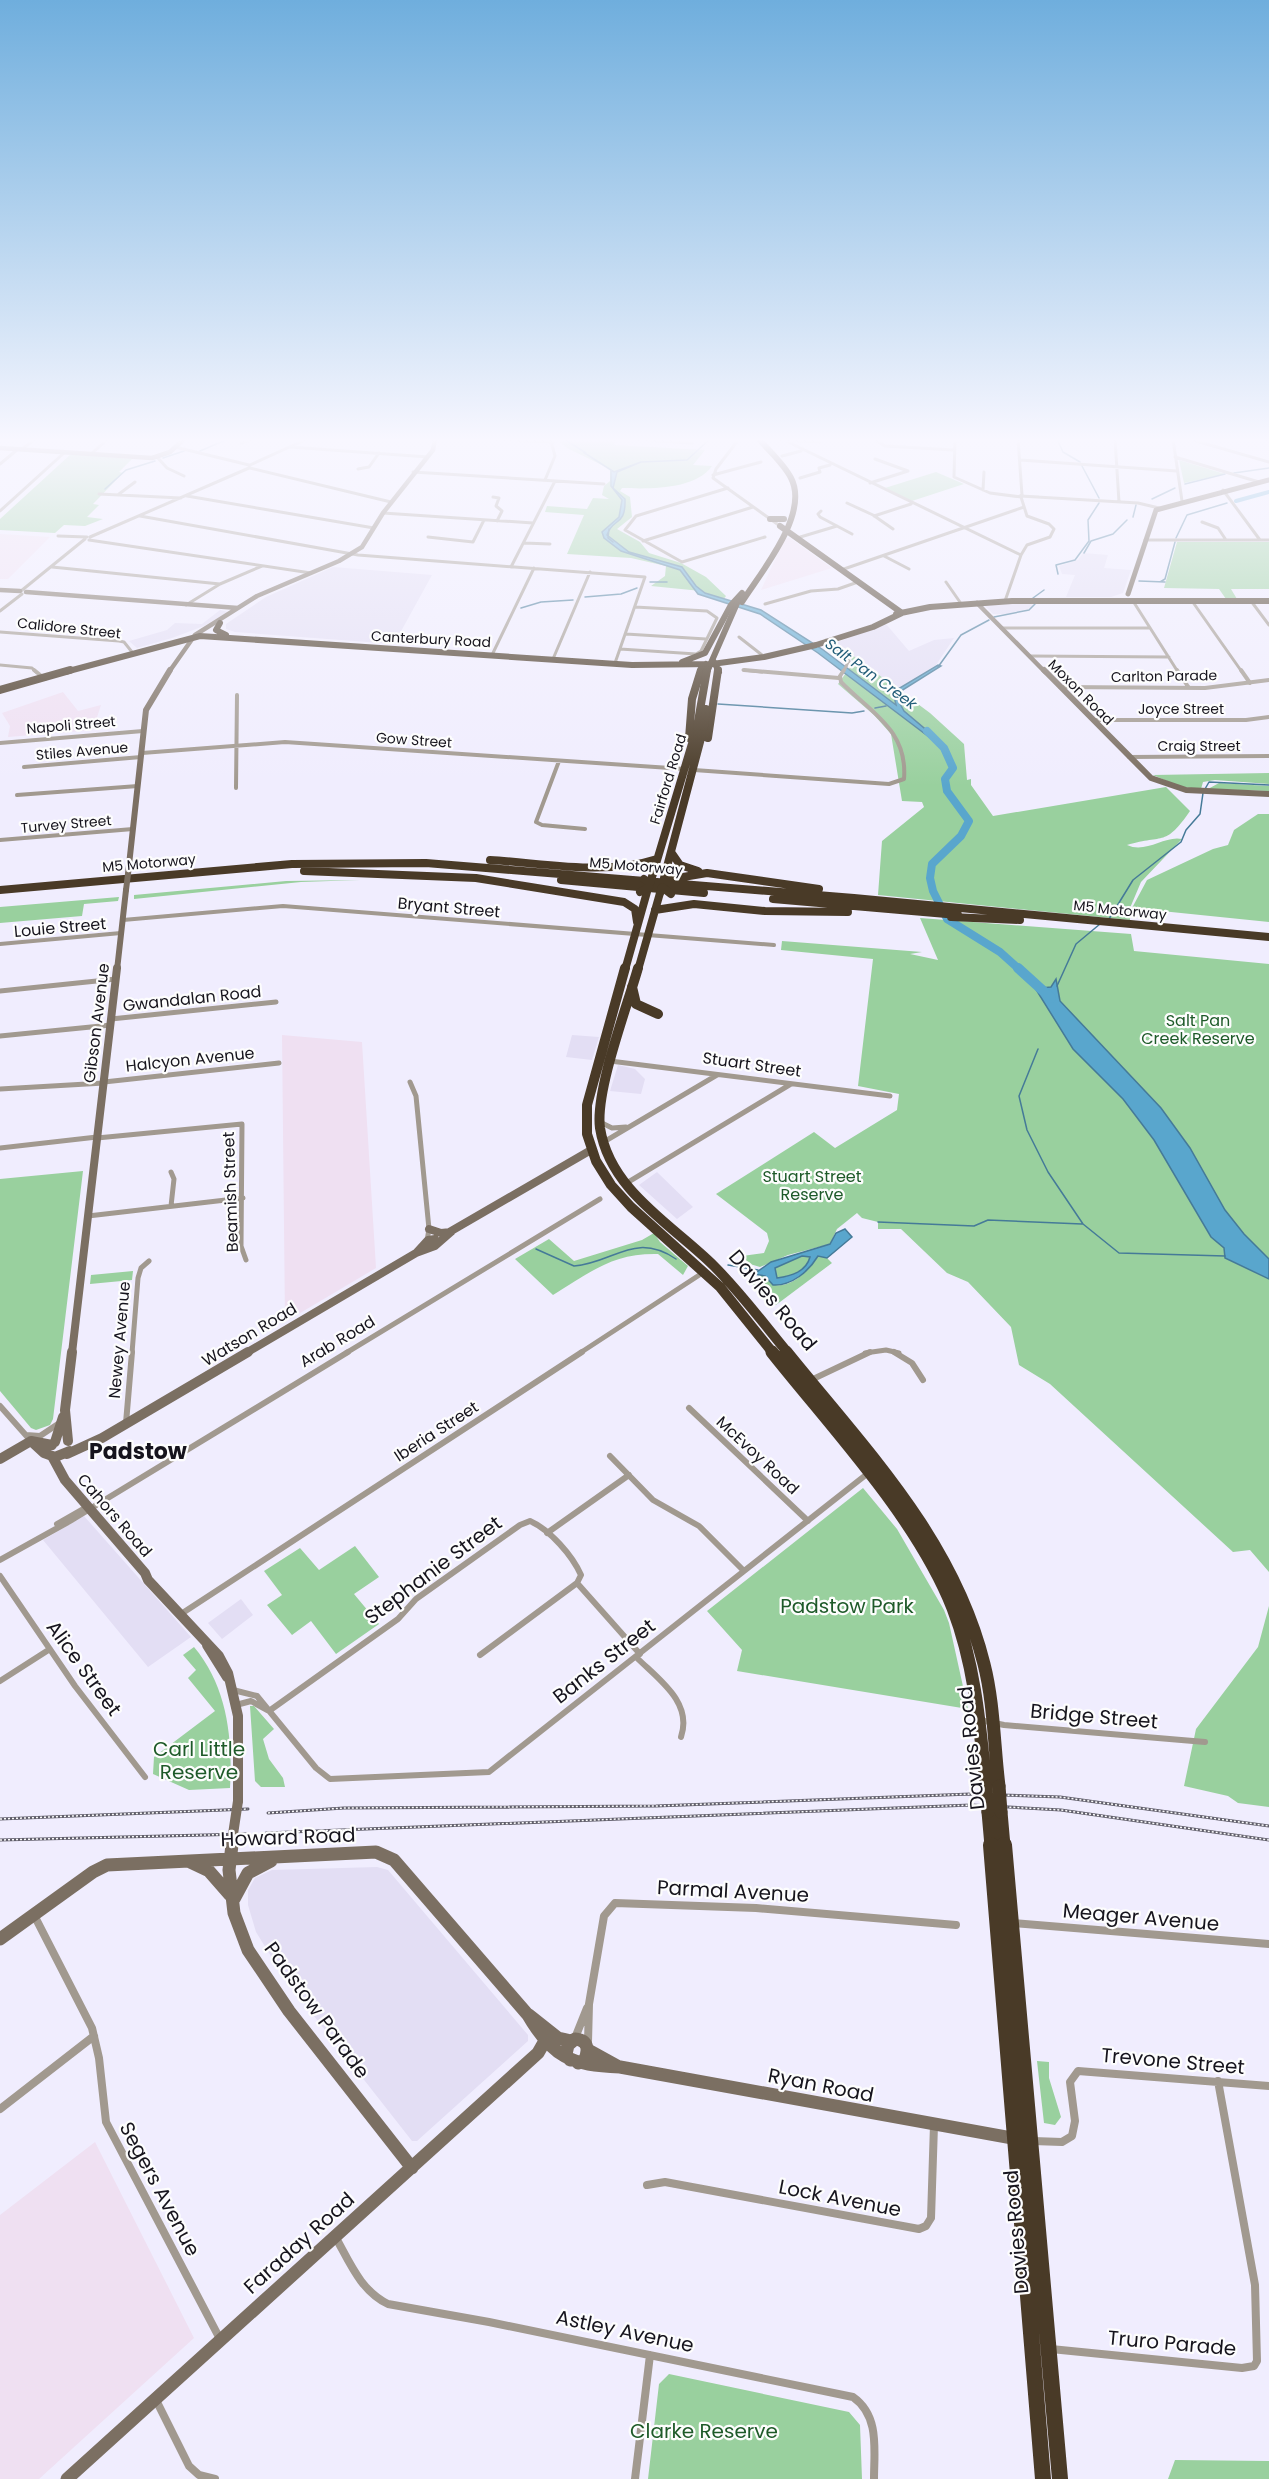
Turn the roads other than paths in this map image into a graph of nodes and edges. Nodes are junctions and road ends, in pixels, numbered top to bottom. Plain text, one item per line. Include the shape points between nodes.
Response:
1 (67, 555) edge
2 (189, 555) edge
3 (351, 555) edge
4 (360, 555) edge
5 (518, 555) edge
6 (668, 555) edge
7 (706, 555) edge
8 (766, 555) edge
9 (769, 555) edge
10 (819, 555) edge
11 (888, 555) edge
12 (1021, 555) edge
13 (1141, 555) edge
14 (884, 556) junction
15 (263, 566) junction
16 (52, 567) junction
17 (511, 567) junction
18 (534, 568) junction
19 (909, 569) dead end
20 (841, 570) junction
21 (590, 572) junction
22 (311, 573) junction
23 (645, 577) joint
24 (858, 582) junction
25 (946, 582) dead end
26 (220, 584) junction
27 (1131, 587) junction
28 (3, 591) edge
29 (21, 592) junction
30 (1128, 594) junction
31 (11, 601) joint
32 (738, 601) junction
33 (1005, 601) junction
34 (1102, 601) junction
35 (1192, 601) junction
36 (1251, 601) junction
37 (1269, 602) edge
38 (977, 603) junction
39 (765, 604) dead end
40 (962, 604) junction
41 (1135, 604) junction
42 (186, 605) junction
43 (636, 607) junction
44 (240, 609) junction
45 (0, 611) edge
46 (902, 613) junction
47 (715, 615) joint
48 (220, 623) junction
49 (1269, 625) edge
50 (1001, 628) junction
51 (1150, 628) junction
52 (0, 632) edge
53 (626, 634) junction
54 (229, 636) junction
55 (739, 637) dead end
56 (240, 638) junction
57 (706, 639) junction
58 (193, 640) junction
59 (826, 640) junction
60 (176, 642) junction
61 (620, 649) junction
62 (132, 652) junction
63 (492, 655) junction
64 (1029, 656) junction
65 (759, 657) junction
66 (1169, 657) junction
67 (553, 659) junction
68 (618, 663) junction
69 (673, 663) junction
70 (710, 664) junction
71 (0, 665) edge
72 (848, 665) joint
73 (686, 667) junction
74 (742, 670) dead end
75 (841, 675) junction
76 (45, 679) junction
77 (717, 679) junction
78 (1269, 680) edge
79 (697, 681) junction
80 (1250, 683) junction
81 (1059, 687) junction
82 (1189, 688) junction
83 (0, 692) edge
84 (237, 695) dead end
85 (1269, 717) edge
86 (1093, 720) junction
87 (700, 727) junction
88 (144, 731) junction
89 (0, 743) edge
90 (235, 745) junction
91 (699, 750) junction
92 (142, 755) junction
93 (1269, 756) edge
94 (689, 757) junction
95 (1129, 757) junction
96 (560, 761) junction
97 (24, 767) dead end
98 (690, 770) junction
99 (138, 786) junction
100 (236, 788) dead end
101 (1269, 794) edge
102 (17, 795) dead end
103 (133, 829) junction
104 (585, 829) dead end
105 (0, 840) edge
106 (671, 852) junction
107 (657, 859) junction
108 (334, 863) junction
109 (604, 866) junction
110 (304, 871) junction
111 (706, 873) junction
112 (656, 886) junction
113 (0, 890) edge
114 (0, 897) edge
115 (600, 897) junction
116 (698, 905) junction
117 (894, 906) junction
118 (123, 920) junction
119 (1147, 929) junction
120 (641, 932) junction
121 (122, 933) junction
122 (1269, 937) edge
123 (1269, 943) edge
124 (0, 944) edge
125 (774, 945) dead end
126 (116, 979) junction
127 (632, 985) junction
128 (0, 991) edge
129 (276, 1002) dead end
130 (658, 1014) dead end
131 (111, 1022) junction
132 (0, 1036) edge
133 (610, 1061) junction
134 (279, 1063) dead end
135 (717, 1075) junction
136 (104, 1082) junction
137 (410, 1082) dead end
138 (793, 1084) junction
139 (0, 1089) edge
140 (890, 1096) dead end
141 (598, 1121) junction
142 (633, 1125) junction
143 (97, 1137) junction
144 (602, 1143) junction
145 (0, 1148) edge
146 (591, 1150) junction
147 (171, 1172) dead end
148 (626, 1184) junction
149 (243, 1198) junction
150 (600, 1199) dead end
151 (171, 1206) junction
152 (88, 1216) junction
153 (429, 1229) junction
154 (451, 1232) junction
155 (432, 1242) junction
156 (246, 1260) dead end
157 (149, 1261) dead end
158 (705, 1271) junction
159 (923, 1380) dead end
160 (804, 1383) junction
161 (0, 1406) edge
162 (689, 1408) dead end
163 (65, 1410) junction
164 (838, 1415) junction
165 (61, 1421) junction
166 (126, 1425) junction
167 (28, 1438) junction
168 (97, 1441) junction
169 (69, 1442) junction
170 (52, 1449) junction
171 (66, 1455) junction
172 (610, 1456) dead end
173 (0, 1459) edge
174 (867, 1474) junction
175 (628, 1475) junction
176 (62, 1477) junction
177 (88, 1507) junction
178 (808, 1521) junction
179 (547, 1533) junction
180 (0, 1560) edge
181 (744, 1571) junction
182 (0, 1576) edge
183 (577, 1583) junction
184 (181, 1614) junction
185 (50, 1649) junction
186 (480, 1655) dead end
187 (638, 1655) junction
188 (0, 1681) edge
189 (233, 1689) junction
190 (236, 1705) junction
191 (269, 1711) junction
192 (987, 1722) junction
193 (681, 1737) dead end
194 (1205, 1742) dead end
195 (145, 1777) dead end
196 (238, 1801) joint
197 (994, 1812) junction
198 (280, 1857) junction
199 (230, 1859) junction
200 (184, 1861) junction
201 (233, 1901) junction
202 (34, 1914) junction
203 (1011, 1923) junction
204 (956, 1925) dead end
205 (0, 1939) edge
206 (998, 1942) junction
207 (1269, 1944) edge
208 (589, 2004) junction
209 (94, 2036) junction
210 (547, 2037) junction
211 (573, 2040) junction
212 (588, 2049) junction
213 (574, 2062) junction
214 (620, 2067) junction
215 (1218, 2081) junction
216 (1269, 2086) edge
217 (0, 2109) edge
218 (933, 2125) junction
219 (1022, 2140) junction
220 (412, 2168) junction
221 (647, 2185) dead end
222 (335, 2236) junction
223 (220, 2341) junction
224 (1048, 2349) junction
225 (650, 2355) junction
226 (155, 2398) junction
227 (68, 2479) edge
228 (215, 2479) edge
229 (635, 2479) edge
230 (874, 2479) edge
231 (1043, 2479) edge
232 (1060, 2479) edge

1 - 16 street
2 - 15 street
3 - 22 main road
4 - 17 street
5 - 17 street
6 - 7 street via 682,562
8 - 32 highway, Fairford Road
9 - 32 highway, Fairford Road
10 - 20 highway
11 - 14 street
12 - 33 street
13 - 27 main road
14 - 19 street
14 - 20 street
15 - 22 street
15 - 26 street
16 - 26 street
16 - 29 street
17 - 18 street
18 - 21 street
18 - 63 street
20 - 24 highway
21 - 23 street
21 - 67 street
22 - 44 main road via 262,594
23 - 43 street
24 - 39 street
24 - 46 highway
25 - 40 street
26 - 42 street
27 - 30 main road
27 - 41 main road
28 - 29 main road
29 - 31 street
29 - 42 main road
30 - 34 main road
30 - 41 main road
31 - 45 street
32 - 69 highway via 709,648 699,657
32 - 87 highway, Fairford Road, bridge via 713,668
33 - 34 highway, Canterbury Road
33 - 38 highway, Canterbury Road
34 - 41 highway, Canterbury Road
35 - 36 highway, Canterbury Road
35 - 41 highway, Canterbury Road
35 - 80 street
36 - 37 highway, Canterbury Road
36 - 49 street
38 - 40 highway, Canterbury Road
38 - 50 main road, Moxon Road
40 - 46 highway, Canterbury Road
41 - 51 street
42 - 44 main road
43 - 47 street via 707,611
43 - 53 street
44 - 48 main road
44 - 58 main road
46 - 59 highway, Canterbury Road
47 - 57 street via 717,619
48 - 54 highway via 216,630
48 - 58 main road
50 - 51 street
50 - 64 main road, Moxon Road
51 - 66 street
52 - 62 street, Calidore Street via 119,641
53 - 57 street
53 - 61 street
54 - 56 highway, Canterbury Road
54 - 58 highway, Canterbury Road
55 - 65 street
56 - 58 highway, Canterbury Road
56 - 63 highway, Canterbury Road
57 - 61 street via 700,652 692,654
58 - 60 highway, Canterbury Road
58 - 60 highway
58 - 88 main road, Gibson Avenue via 147,707
59 - 65 highway, Canterbury Road
59 - 72 street via 848,659
60 - 62 highway, Canterbury Road
60 - 76 highway, Canterbury Road
61 - 68 street
62 - 76 highway, Canterbury Road
63 - 67 highway, Canterbury Road
64 - 66 street
64 - 81 main road, Moxon Road
65 - 70 highway, Canterbury Road
65 - 77 highway via 726,668
66 - 82 street
67 - 68 highway, Canterbury Road
68 - 69 highway, Canterbury Road
68 - 73 highway, Canterbury Road
69 - 70 highway, Canterbury Road
70 - 73 highway, Canterbury Road
70 - 77 highway
70 - 79 highway
71 - 76 street via 32,668
72 - 75 street
73 - 79 highway via 695,670
74 - 75 street
75 - 98 street, Gow Street via 844,686 897,736 903,752 902,781 889,784
76 - 83 highway, Canterbury Road
77 - 91 highway via 711,728
78 - 80 street, Carlton Parade
79 - 94 highway via 690,718
80 - 82 street, Carlton Parade
81 - 82 street, Carlton Parade
81 - 86 main road, Moxon Road
84 - 90 street
85 - 86 street, Joyce Street
86 - 95 main road, Moxon Road
87 - 91 highway, Fairford Road
87 - 94 highway, Fairford Road
88 - 89 street, Napoli Street
88 - 92 main road, Gibson Avenue
90 - 92 street, Gow Street
90 - 96 street, Gow Street via 285,742
90 - 100 street
91 - 98 highway, Fairford Road
92 - 97 street, Stiles Avenue
92 - 99 main road, Gibson Avenue
93 - 95 street, Craig Street
94 - 98 highway, Fairford Road
95 - 101 main road, Moxon Road via 1151,778 1174,788
96 - 98 street, Gow Street
96 - 104 street via 536,822
98 - 106 highway, Fairford Road
98 - 107 highway, Fairford Road
99 - 102 street
99 - 103 main road, Gibson Avenue
103 - 105 street, Turvey Street
103 - 118 main road, Gibson Avenue, bridge
106 - 111 highway via 680,865
106 - 112 highway, Fairford Road
107 - 109 highway
107 - 112 highway, Fairford Road
108 - 109 highway via 443,859
108 - 113 highway, M5 Motorway
108 - 117 highway, M5 Motorway via 485,866
109 - 112 highway, bridge via 640,876
110 - 114 highway, M5 Motorway
110 - 115 highway via 476,878
110 - 117 highway, M5 Motorway via 483,873
111 - 112 highway
111 - 117 highway
112 - 115 highway
112 - 116 highway, bridge
112 - 116 highway via 673,906
112 - 120 highway
112 - 120 highway, Fairford Road
115 - 120 highway via 631,905
116 - 117 highway via 764,911
117 - 119 highway, M5 Motorway
117 - 119 highway, M5 Motorway via 1013,913
118 - 120 street, Bryant Street via 283,906
118 - 121 main road, Gibson Avenue
119 - 122 highway, M5 Motorway
119 - 123 highway, M5 Motorway
120 - 125 street, Bryant Street
120 - 127 highway, Fairford Road
120 - 146 highway, Fairford Road via 619,992 587,1105
121 - 124 street, Louie Street
121 - 126 main road, Gibson Avenue
126 - 128 street
126 - 131 main road, Gibson Avenue
127 - 130 highway via 636,1004
127 - 133 highway, Fairford Road
129 - 131 street, Gwandalan Road
131 - 132 street, Gwandalan Road
131 - 136 main road, Gibson Avenue
133 - 135 street, Stuart Street
133 - 141 highway, Fairford Road
134 - 136 street, Halcyon Avenue
135 - 138 street, Stuart Street
135 - 142 street, Watson Road
136 - 139 street, Halcyon Avenue
136 - 143 main road, Gibson Avenue
137 - 153 street via 416,1096
138 - 140 street, Stuart Street
138 - 148 street
141 - 142 street via 612,1128
141 - 144 highway, Fairford Road
142 - 144 street, Watson Road
143 - 145 street
143 - 149 street, Beamish Street via 242,1124
143 - 152 main road, Gibson Avenue
144 - 146 highway, Watson Road
144 - 148 highway, Davies Road
146 - 154 main road, Watson Road
146 - 158 highway, Davies Road via 600,1170 619,1194
147 - 151 street
148 - 160 highway, Davies Road via 720,1270
149 - 151 street
149 - 156 street, Beamish Street via 242,1246
150 - 177 street, Arab Road
151 - 152 street
152 - 163 main road, Gibson Avenue
153 - 154 main road
153 - 155 street
154 - 155 main road, Watson Road
155 - 166 main road, Watson Road
157 - 166 street, Newey Avenue via 138,1278
158 - 160 highway, Davies Road
158 - 184 street, Iberia Street
159 - 160 street via 907,1356 888,1348
160 - 164 highway, Davies Road
160 - 174 highway, Davies Road
161 - 167 street
162 - 178 street, McEvoy Road
163 - 165 main road, Gibson Avenue
163 - 169 main road, Gibson Avenue
164 - 174 highway via 846,1437 868,1466
164 - 192 highway, Davies Road via 918,1517 948,1565 978,1641
165 - 167 street via 40,1436
165 - 170 main road, Gibson Avenue
166 - 168 main road, Watson Road
167 - 170 main road via 39,1450
167 - 173 main road
168 - 169 main road, Watson Road
168 - 171 main road, Watson Road
169 - 170 main road, Watson Road
169 - 171 main road, Cahors Road
170 - 171 main road, Watson Road
170 - 176 main road, Cahors Road
171 - 176 main road, Cahors Road
172 - 175 street
174 - 178 street, Banks Street
174 - 192 highway, Davies Road via 915,1535 949,1598
175 - 179 street
175 - 181 street via 657,1503 699,1526
176 - 177 main road, Cahors Road
177 - 180 street, Arab Road
177 - 184 main road, Cahors Road
178 - 181 street, Banks Street
179 - 183 street, Stephanie Street via 580,1571
179 - 191 street, Stephanie Street via 536,1522 523,1523 416,1599 393,1623
181 - 187 street, Banks Street
182 - 185 street, Alice Street
183 - 186 street
183 - 187 street, Stephanie Street
184 - 189 main road, Cahors Road via 207,1644
185 - 188 street
185 - 195 street, Alice Street
187 - 191 street, Banks Street via 489,1772 326,1777
187 - 193 street, Stephanie Street via 684,1709 687,1724
189 - 190 main road, Cahors Road
189 - 191 street via 253,1693
190 - 191 street via 254,1702
190 - 196 main road, Cahors Road via 242,1756
192 - 194 street, Bridge Street
192 - 197 highway, Davies Road, bridge
196 - 199 main road, Padstow Parade, bridge
197 - 203 highway, Davies Road
197 - 206 highway, Davies Road
198 - 199 main road, Howard Road
198 - 201 main road via 248,1873
198 - 210 main road, Howard Road via 376,1852 387,1855
199 - 200 main road, Howard Road
199 - 201 main road, Padstow Parade
200 - 201 main road via 209,1871
200 - 202 main road, Howard Road via 107,1865
201 - 220 main road, Padstow Parade via 240,1933 266,1979
202 - 205 main road, Howard Road
202 - 209 street, Segers Avenue
203 - 206 highway
203 - 207 street, Meager Avenue
203 - 219 highway, Davies Road
204 - 208 street, Parmal Avenue via 767,1909 620,1902 611,1905 604,1916
206 - 219 highway, Davies Road
208 - 211 street, Parmal Avenue
208 - 212 street, Parmal Avenue
209 - 217 street
209 - 223 street, Segers Avenue via 106,2122
210 - 211 main road
210 - 213 main road, Howard Road
210 - 220 main road, Faraday Road via 542,2049
211 - 212 main road via 583,2041
211 - 213 main road via 566,2050
212 - 213 main road via 585,2059
212 - 214 main road, Ryan Road
213 - 214 main road, Ryan Road via 587,2067
214 - 218 main road, Ryan Road
215 - 216 street, Trevone Street
215 - 219 street, Trevone Street via 1078,2071 1070,2082 1075,2121 1071,2136 1062,2142
215 - 224 street, Truro Parade via 1255,2285 1259,2343 1254,2366
218 - 219 main road, Ryan Road
218 - 221 street, Lock Avenue via 932,2212 929,2222 919,2229 665,2182
219 - 224 highway, Davies Road
219 - 231 highway, Davies Road
220 - 222 main road, Faraday Road
222 - 223 main road, Faraday Road
222 - 225 street, Astley Avenue via 367,2290 381,2302
223 - 226 main road, Faraday Road
224 - 232 highway, Davies Road
225 - 229 street
225 - 230 street, Astley Avenue via 860,2400 872,2421
226 - 227 main road, Faraday Road
226 - 228 street via 189,2466 200,2475

